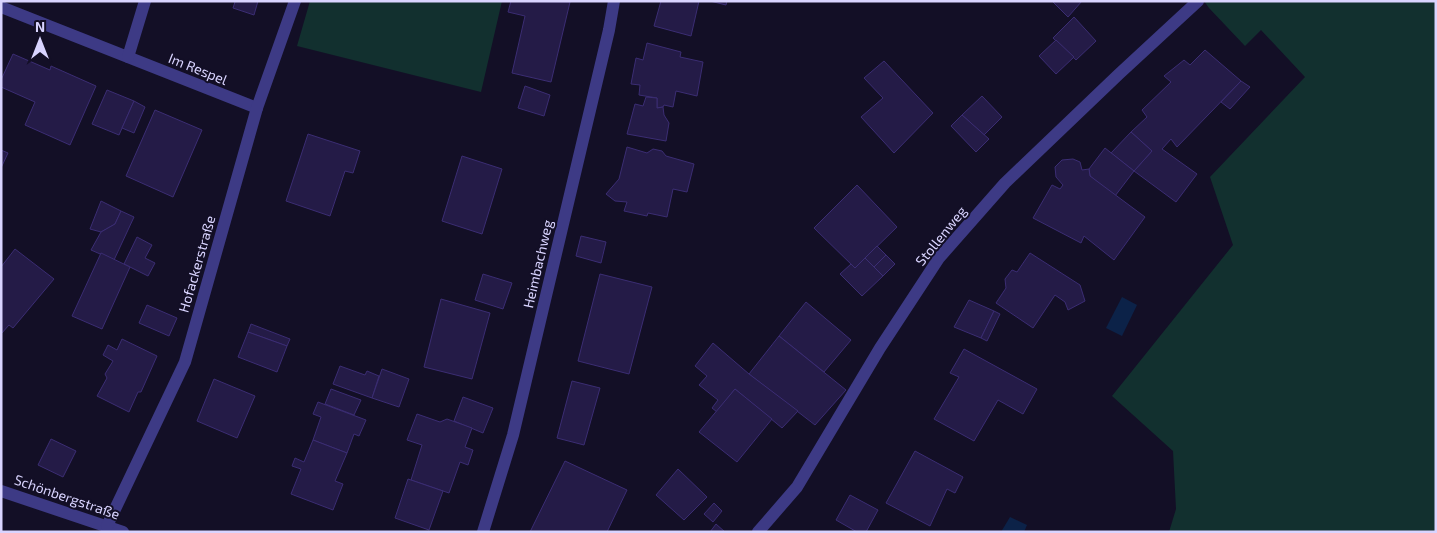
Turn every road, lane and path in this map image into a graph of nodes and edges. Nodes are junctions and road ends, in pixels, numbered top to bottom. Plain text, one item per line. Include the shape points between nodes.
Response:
1 (145, 1) edge
2 (295, 1) edge
3 (614, 1) edge
4 (1198, 1) edge
5 (1, 7) edge
6 (128, 57) junction
7 (257, 108) junction
8 (1, 490) edge
9 (107, 526) junction
10 (123, 532) edge
11 (483, 532) edge
12 (758, 532) edge

1 - 6 street
2 - 7 street, Hofackerstraße
3 - 11 street, Heimbachweg via 513,435
4 - 12 street, Stollenweg via 1005,183 938,258 797,487
5 - 6 street, Im Respel
6 - 7 street, Im Respel
7 - 9 street, Hofackerstraße via 185,362
8 - 9 street, Schönbergstraße
9 - 10 street, Schönbergstraße

